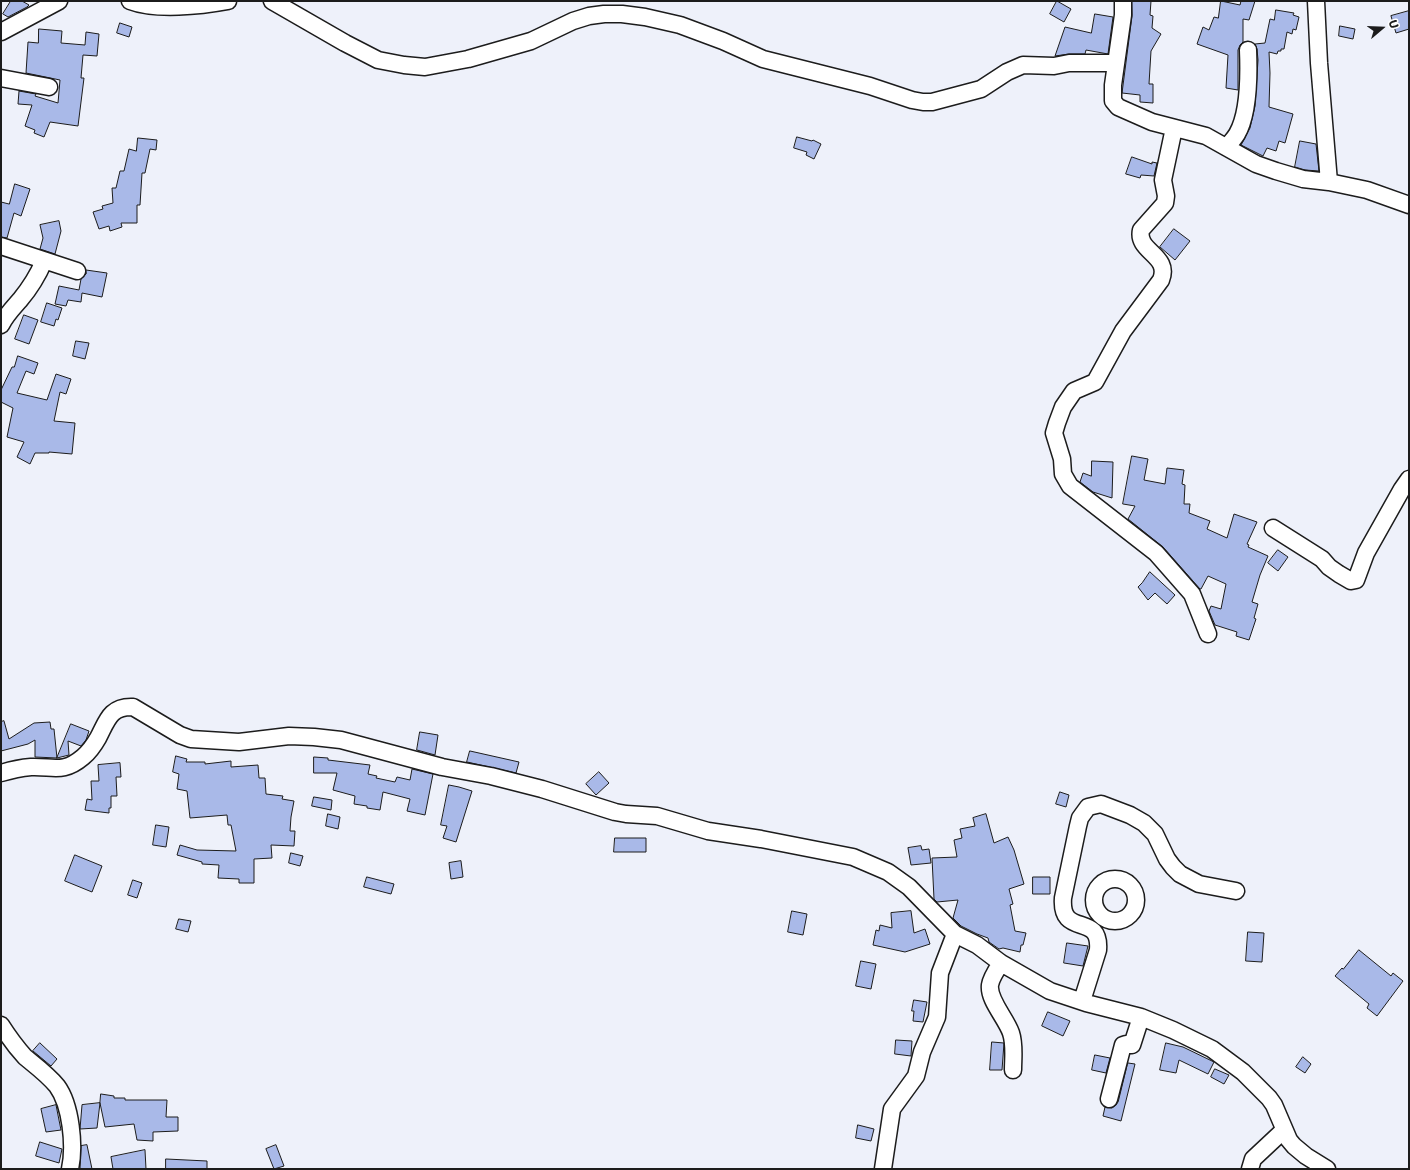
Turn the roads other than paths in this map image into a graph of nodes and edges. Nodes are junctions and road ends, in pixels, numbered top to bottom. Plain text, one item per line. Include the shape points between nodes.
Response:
1 (59, 1) edge
2 (130, 1) edge
3 (228, 1) edge
4 (272, 1) edge
5 (1123, 1) edge
6 (1316, 1) edge
7 (183, 4) edge
8 (1, 32) edge
9 (1248, 50) dead end
10 (1116, 64) junction
11 (1, 78) edge
12 (49, 87) dead end
13 (1174, 128) junction
14 (1227, 147) junction
15 (1329, 182) junction
16 (1409, 205) edge
17 (1, 246) edge
18 (44, 261) junction
19 (78, 271) dead end
20 (1, 325) edge
21 (1409, 480) edge
22 (1274, 528) dead end
23 (1208, 634) dead end
24 (1, 773) edge
25 (1236, 891) dead end
26 (1104, 918) dead end
27 (954, 934) junction
28 (1096, 934) junction
29 (1000, 963) junction
30 (1082, 1001) junction
31 (1141, 1017) junction
32 (1, 1025) edge
33 (1013, 1070) dead end
34 (1109, 1099) dead end
35 (1284, 1130) junction
36 (70, 1169) edge
37 (883, 1169) edge
38 (1250, 1169) edge
39 (1327, 1169) edge

1 - 8 street
2 - 7 street via 155,6
3 - 7 street
4 - 10 street via 378,60 418,67 468,59 531,41 573,21 610,14 645,17 680,25 763,58 924,102 981,89 1023,65
5 - 10 street
6 - 15 street
9 - 14 street via 1245,108 1237,134
10 - 13 street via 1113,101 1118,107 1152,122
11 - 12 street
13 - 14 street via 1206,136
13 - 23 street via 1163,180 1165,203 1141,230 1140,236 1144,246 1162,266 1164,271 1161,280 1123,331 1095,382 1074,391 1063,406 1054,433 1062,459 1063,474 1070,486 1156,554 1192,594
14 - 15 street via 1256,164 1276,171 1303,179
15 - 16 street via 1367,190
17 - 18 street
18 - 19 street
18 - 20 street via 37,276
21 - 22 street via 1366,553 1353,582
24 - 27 street via 17,768 56,769 75,763 97,740 112,713 126,706 133,707 192,740 239,742 289,736 341,740 442,767 542,788 614,812 657,816 708,831 853,857 888,872 909,887
25 - 28 street via 1199,884 1180,874 1167,859 1155,834 1144,823 1101,804 1092,805 1084,811 1078,826 1062,908 1066,918 1088,927
26 - 28 street
27 - 29 street via 977,945
27 - 37 street via 940,973 936,1017 922,1052 916,1076 892,1109
28 - 30 street via 1098,950
29 - 30 street via 1050,991
29 - 33 street via 990,984 990,990 1011,1033
30 - 31 street
31 - 34 street via 1132,1044 1123,1045
31 - 35 street via 1212,1049 1243,1072 1274,1105
32 - 36 street via 20,1052 51,1079 62,1095 73,1142
35 - 38 street via 1253,1159
35 - 39 street via 1294,1146

